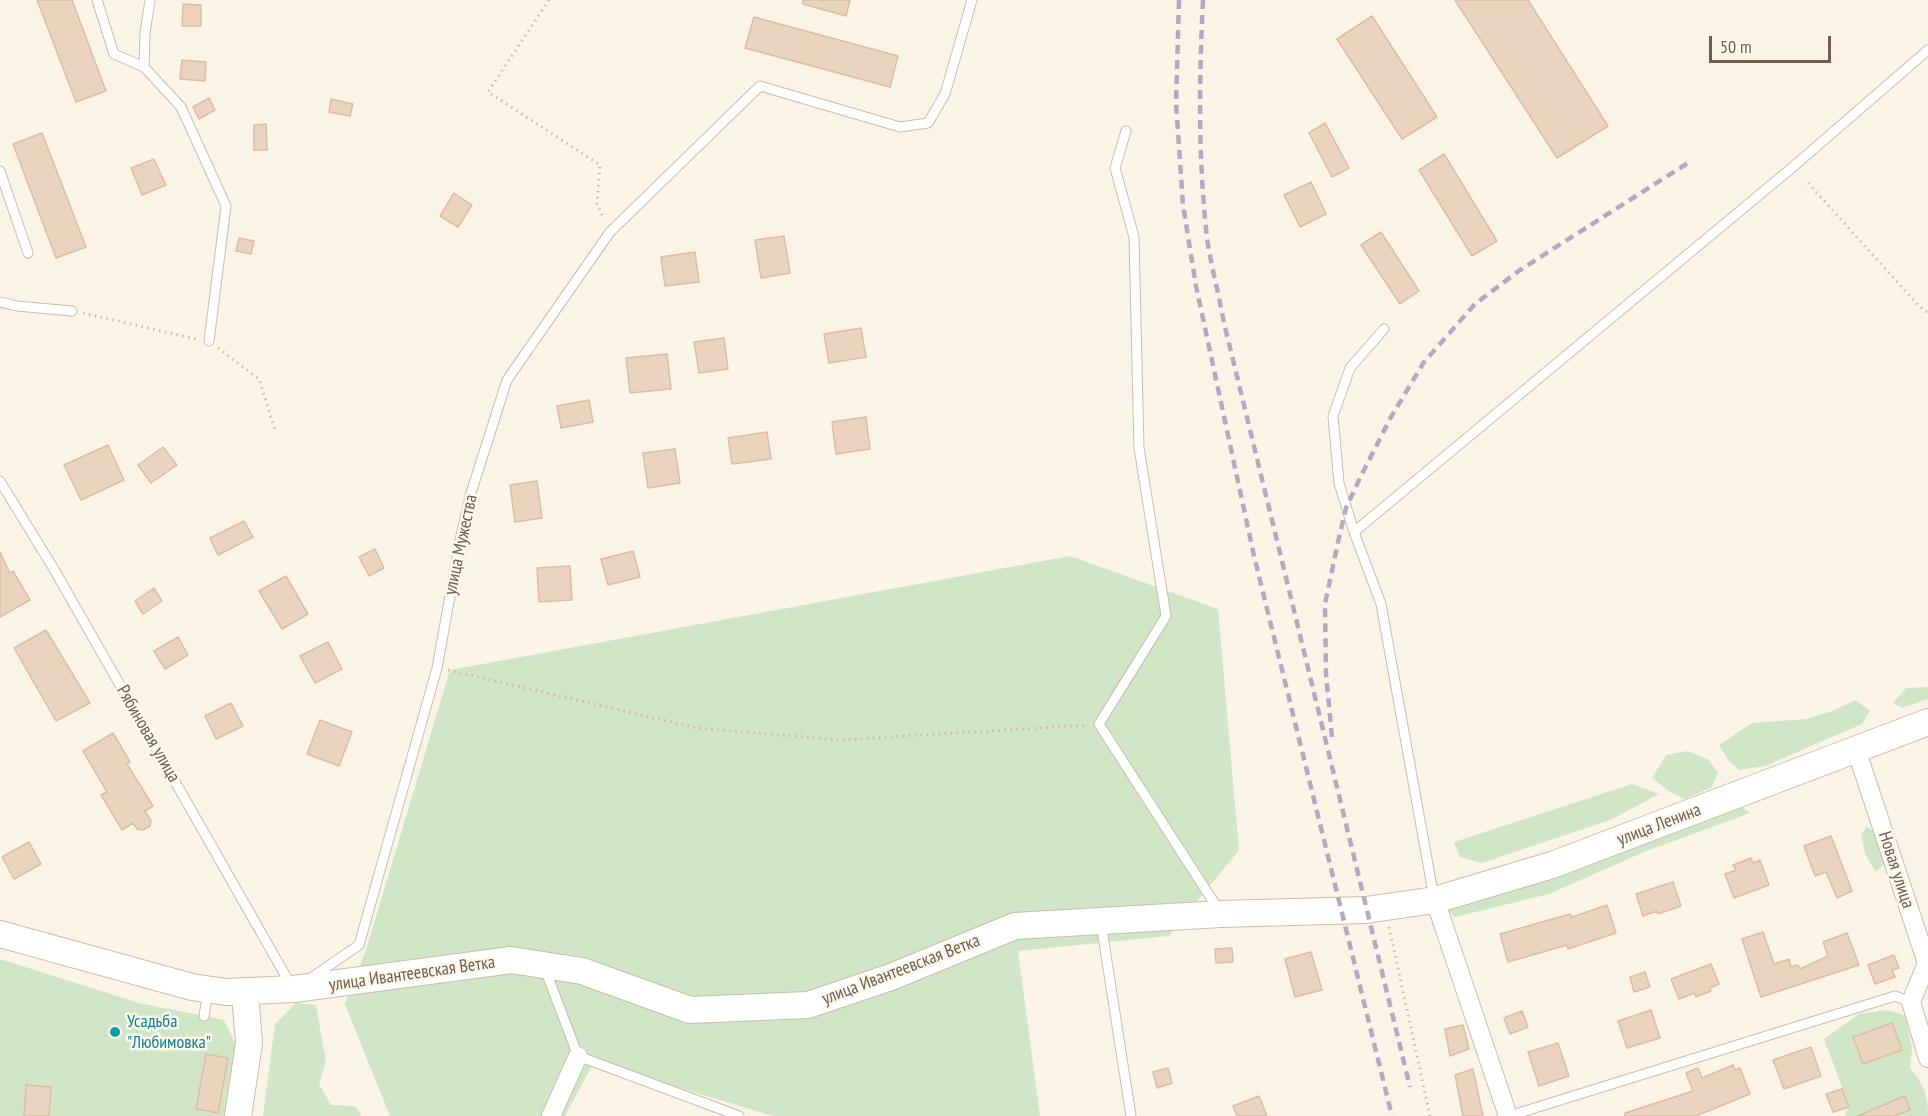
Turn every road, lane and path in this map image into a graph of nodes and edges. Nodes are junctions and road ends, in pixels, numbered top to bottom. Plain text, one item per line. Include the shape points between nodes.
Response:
1 (97, 0) edge
2 (150, 0) edge
3 (549, 0) edge
4 (972, 0) edge
5 (1928, 50) edge
6 (144, 67) junction
7 (1126, 131) dead end
8 (0, 171) edge
9 (1808, 183) dead end
10 (610, 232) junction
11 (28, 253) dead end
12 (0, 302) edge
13 (72, 311) joint
14 (1928, 313) edge
15 (1384, 329) dead end
16 (209, 341) junction
17 (276, 433) dead end
18 (0, 480) edge
19 (1354, 532) junction
20 (437, 668) junction
21 (1928, 722) edge
22 (1099, 724) junction
23 (1856, 749) junction
24 (1435, 900) junction
25 (1385, 908) junction
26 (1221, 914) junction
27 (1101, 922) junction
28 (0, 934) edge
29 (543, 965) junction
30 (294, 989) junction
31 (208, 990) junction
32 (1919, 991) edge
33 (245, 993) junction
34 (204, 1016) dead end
35 (578, 1056) junction
36 (1928, 1058) edge
37 (238, 1116) edge
38 (551, 1116) edge
39 (739, 1116) edge
40 (1131, 1116) edge
41 (1430, 1116) edge
42 (1508, 1116) edge

1 - 6 lane via 114,54
2 - 6 lane
3 - 10 path via 488,92 600,165 597,204
4 - 10 lane, улица Мужества via 945,94 927,123 900,127 760,86
5 - 19 lane
6 - 16 lane via 181,107 226,206
7 - 22 lane via 1115,168 1134,237 1139,448 1166,616
8 - 11 lane
9 - 14 path
10 - 20 lane, улица Мужества via 507,380 471,493
12 - 13 lane
13 - 16 path
15 - 19 lane via 1350,368 1333,416 1339,483
16 - 17 path via 259,379
18 - 30 lane, Рябиновая улица
19 - 24 lane via 1381,604
20 - 22 path via 697,728 840,740
20 - 30 lane, улица Мужества via 359,945
21 - 23 main road, улица Ленина
22 - 26 lane
23 - 24 main road, улица Ленина via 1552,865
23 - 32 street, Новая улица via 1927,963
24 - 25 main road, улица Ленина
24 - 42 street
25 - 26 main road, улица Ивантеевская Ветка
25 - 41 path
26 - 27 main road, улица Ивантеевская Ветка
27 - 29 main road, улица Ивантеевская Ветка via 1015,926 891,977 808,1005 690,1010 582,971
27 - 40 lane
28 - 31 main road, улица Ивантеевская Ветка
29 - 30 main road, улица Ивантеевская Ветка via 511,960
29 - 35 lane
30 - 33 main road, улица Ивантеевская Ветка
31 - 33 main road, улица Ивантеевская Ветка
31 - 34 lane
32 - 36 street
32 - 42 lane
33 - 37 main road via 249,1043
35 - 38 street
35 - 39 lane

